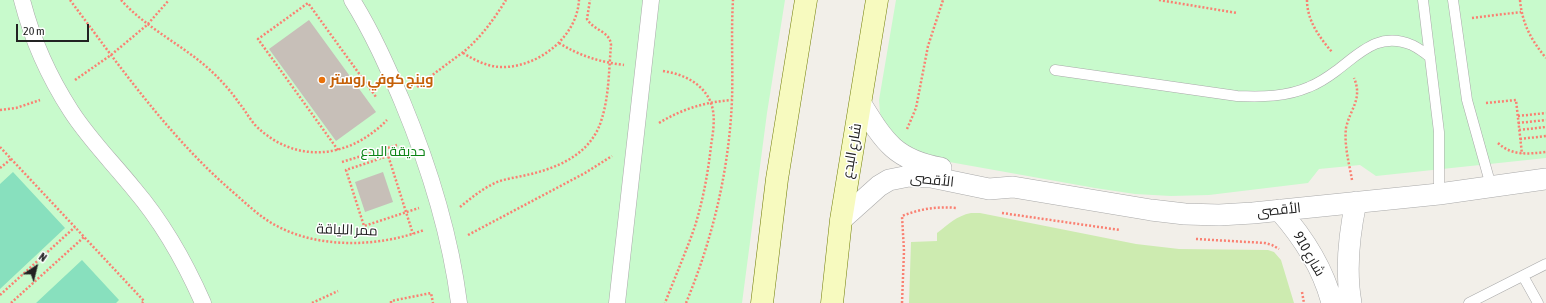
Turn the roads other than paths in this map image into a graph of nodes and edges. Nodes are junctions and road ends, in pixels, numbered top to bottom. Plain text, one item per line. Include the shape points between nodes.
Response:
1 (22, 0) edge
2 (352, 0) edge
3 (651, 0) edge
4 (806, 0) edge
5 (877, 0) edge
6 (1423, 0) edge
7 (1453, 0) edge
8 (1430, 56) junction
9 (1055, 70) dead end
10 (860, 104) junction
11 (1546, 179) edge
12 (1491, 186) junction
13 (1013, 187) junction
14 (1439, 194) junction
15 (1356, 202) junction
16 (1278, 210) junction
17 (841, 220) junction
18 (1546, 264) edge
19 (1523, 276) junction
20 (203, 303) edge
21 (459, 303) edge
22 (617, 303) edge
23 (762, 303) edge
24 (832, 303) edge
25 (1332, 303) edge
26 (1351, 303) edge
27 (1469, 303) edge
28 (1538, 303) edge

1 - 20 street via 34,40 59,91 84,130 134,188 168,234
2 - 21 street via 386,63 418,139 443,220
3 - 22 street
4 - 23 main road via 777,179
5 - 10 main road, شارع البدع
6 - 8 lane
7 - 12 lane via 1467,100
8 - 9 lane via 1412,45 1400,42 1376,43 1366,47 1324,80 1309,87 1292,93 1254,97
8 - 14 lane via 1439,132
10 - 13 street, الأقصى via 885,141 900,154 925,165 990,176
10 - 17 main road, شارع البدع
11 - 12 street, الأقصى
12 - 14 street, الأقصى
13 - 16 street, الأقصى via 1185,214 1219,215
13 - 17 street, الأقصى via 989,189 920,176 899,178 879,186
14 - 15 street, الأقصى
15 - 16 street, الأقصى
15 - 26 street, شارع 910 via 1349,241
16 - 25 street, شارع 910 via 1293,226 1315,260
17 - 24 main road, شارع البدع
18 - 19 lane
19 - 27 lane
19 - 28 lane

